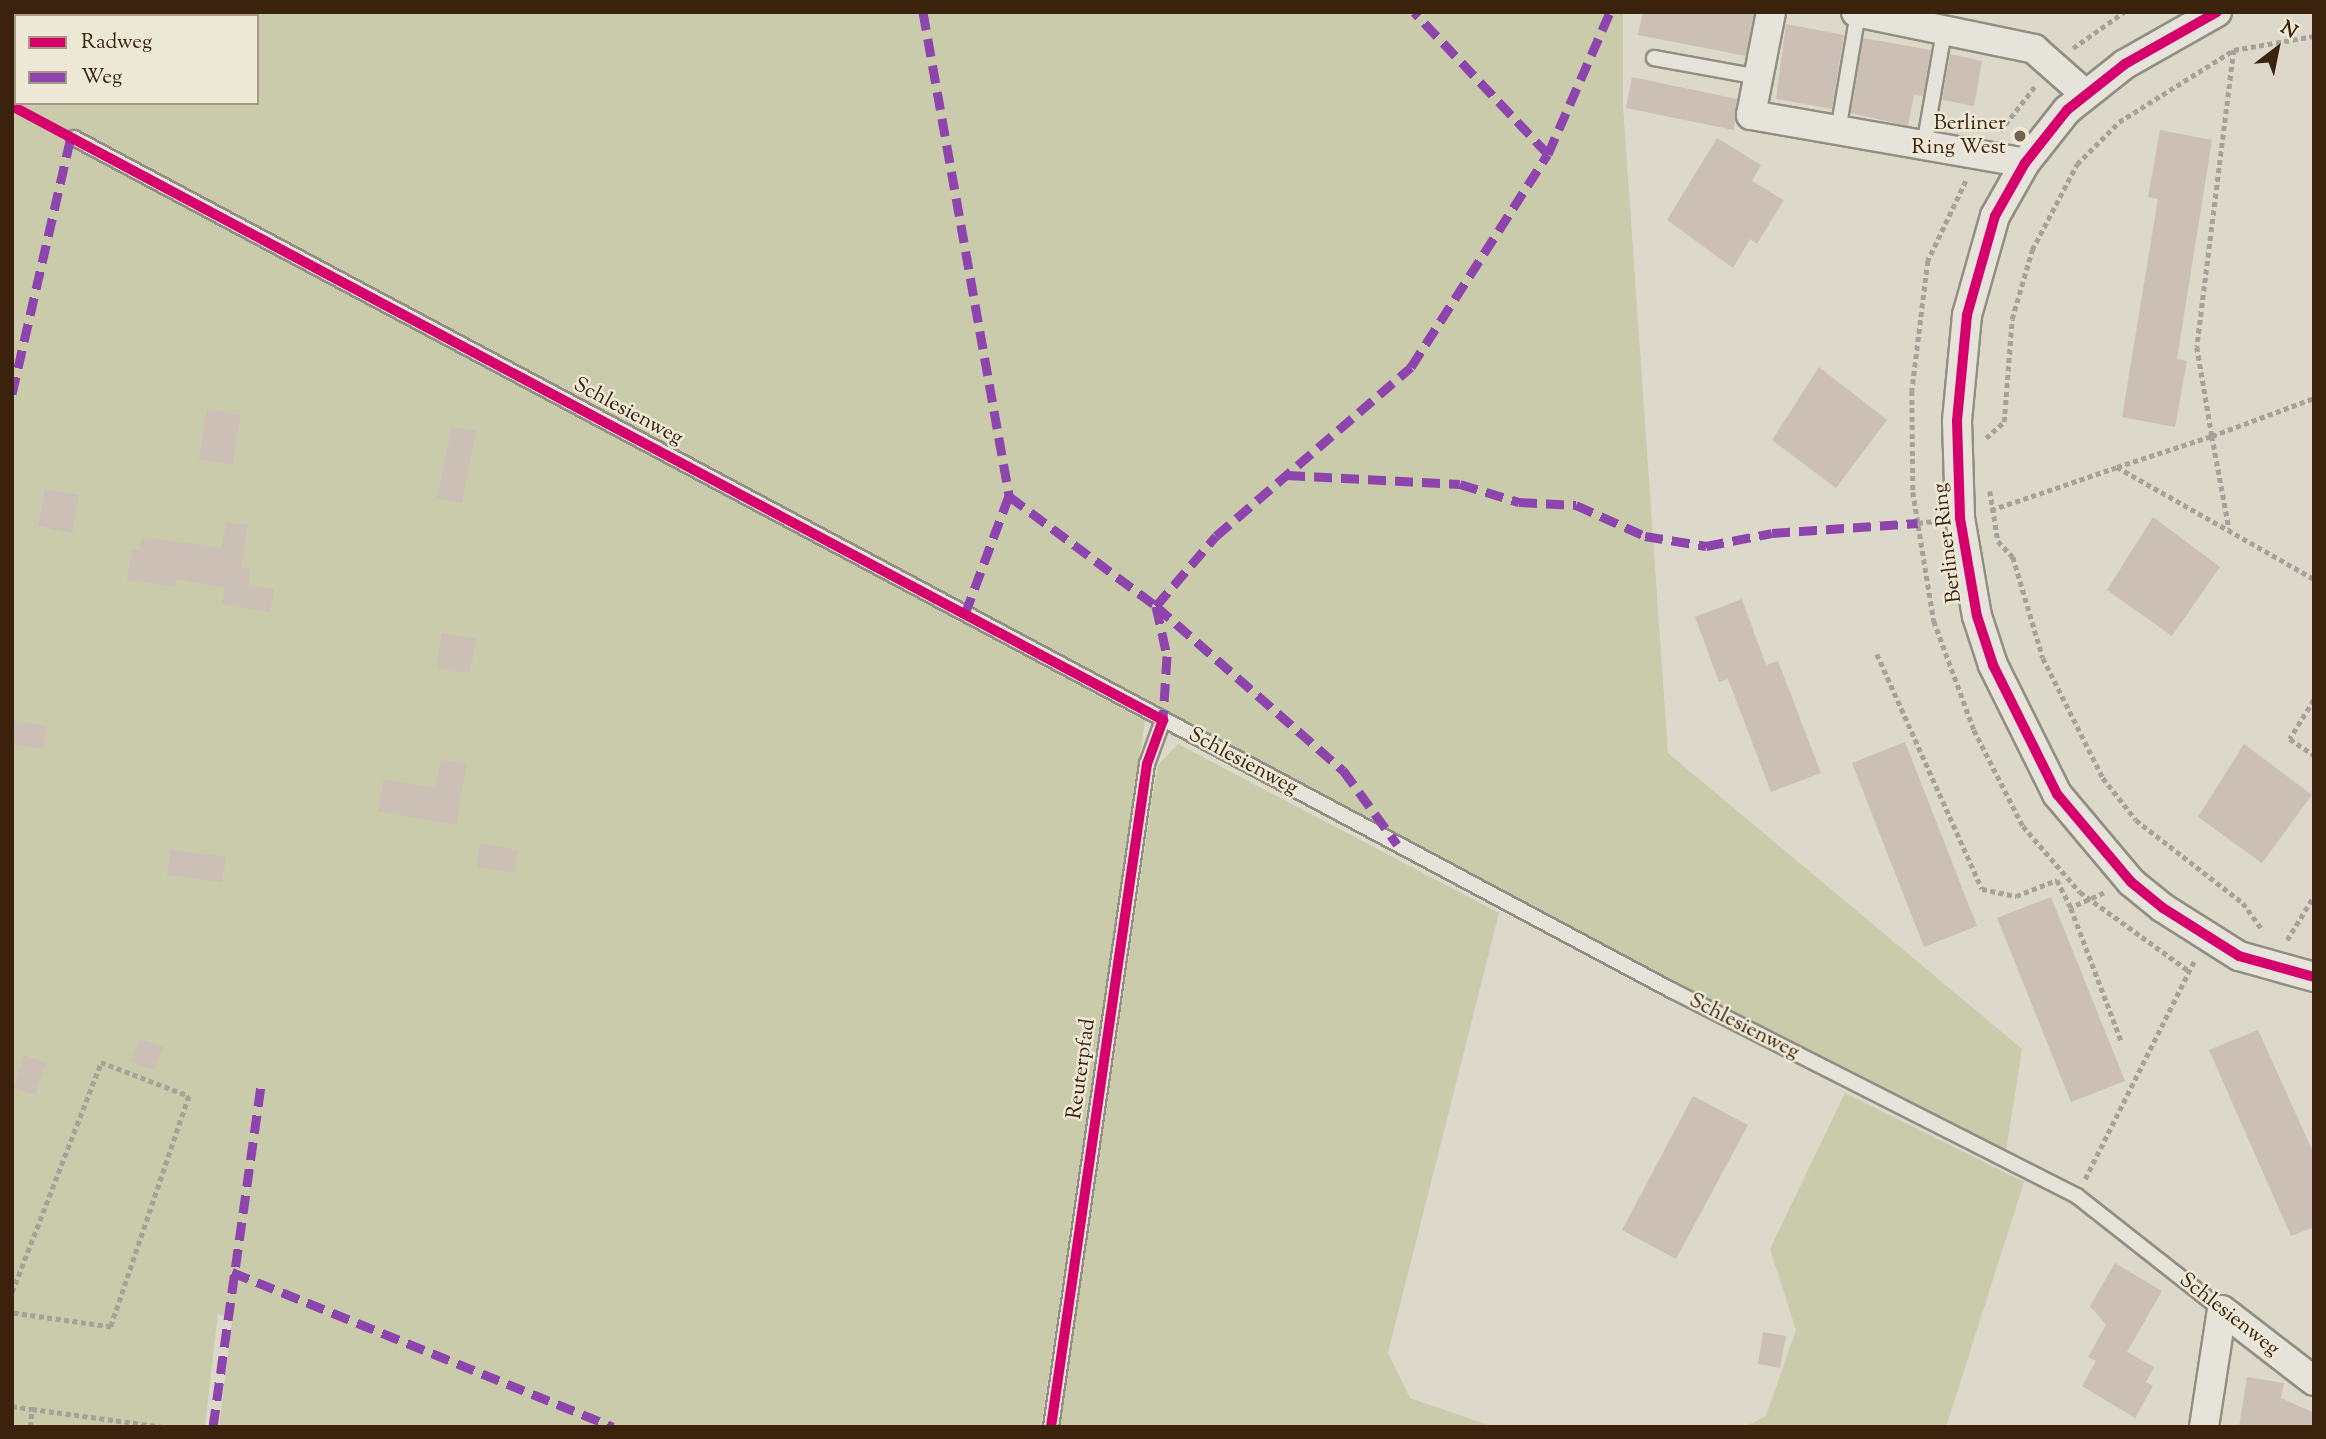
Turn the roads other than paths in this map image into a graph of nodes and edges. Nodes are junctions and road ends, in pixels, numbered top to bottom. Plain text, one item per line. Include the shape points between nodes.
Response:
1 (1771, 12) edge
2 (1857, 12) edge
3 (2217, 12) edge
4 (1944, 31) junction
5 (1654, 58) dead end
6 (1759, 76) junction
7 (2085, 94) junction
8 (1838, 131) junction
9 (74, 138) dead end
10 (1924, 146) junction
11 (2025, 163) junction
12 (1163, 720) junction
13 (2314, 977) edge
14 (2222, 1310) junction
15 (2314, 1381) edge
16 (1051, 1427) edge
17 (2204, 1427) edge

1 - 6 street
2 - 4 street
2 - 8 lane
3 - 7 street, Berliner Ring via 2155,45
4 - 7 street via 2034,49
4 - 10 lane
5 - 6 lane
6 - 8 street via 1751,115
7 - 11 street, Berliner Ring
8 - 10 street
9 - 12 lane, Schlesienweg
10 - 11 street
11 - 13 street, Berliner Ring via 1976,266 1957,421 1960,518 1977,616 2012,712 2057,794 2130,882 2208,939 2269,969
12 - 14 lane, Schlesienweg via 1672,991 2077,1196
12 - 16 lane, Reuterpfad via 1147,764
14 - 15 street, Schlesienweg
14 - 17 street

